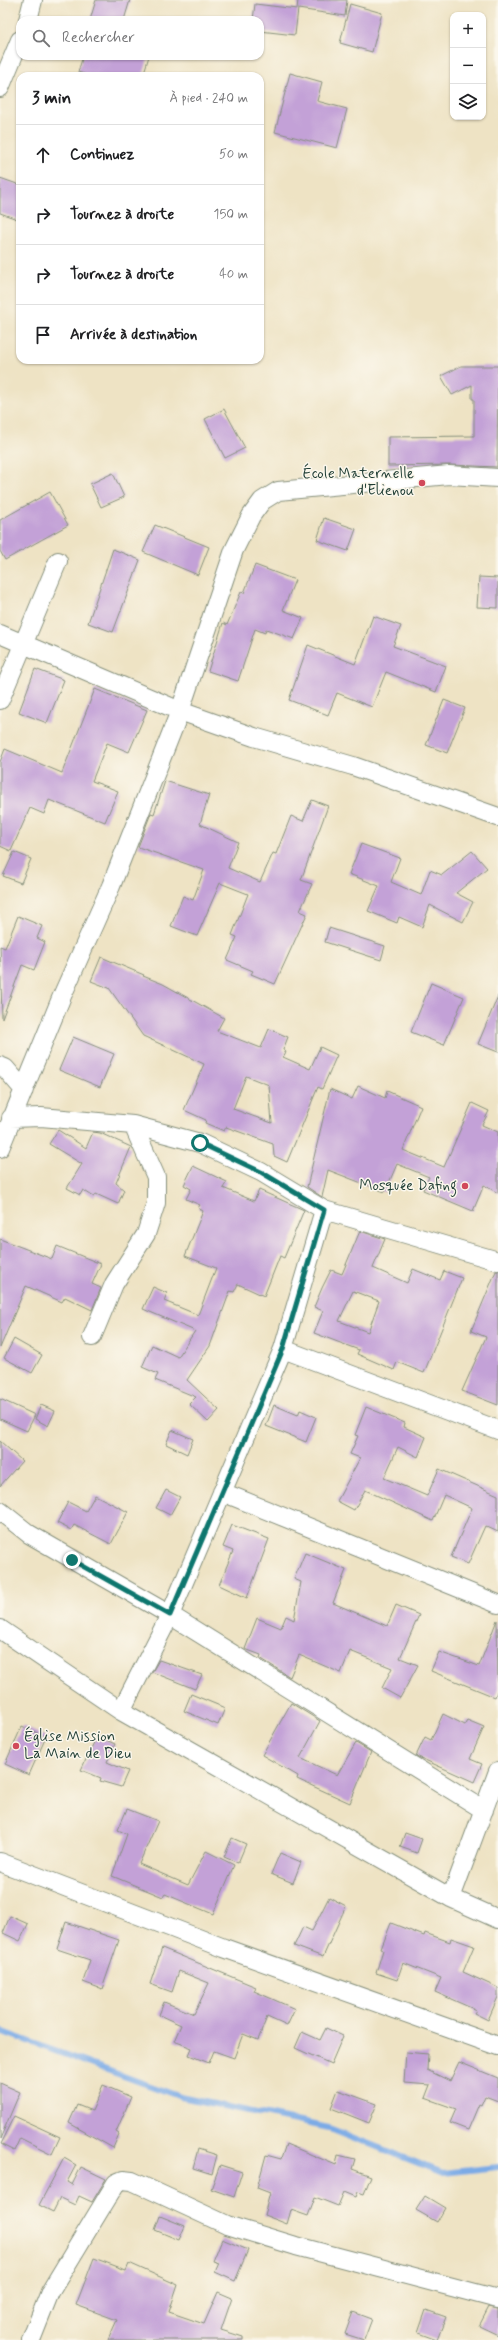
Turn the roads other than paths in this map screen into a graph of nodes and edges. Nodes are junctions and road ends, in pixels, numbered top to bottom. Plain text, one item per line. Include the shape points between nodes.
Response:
1 (33, 0) edge
2 (29, 16) edge
3 (16, 50) edge
4 (0, 88) edge
5 (498, 478) edge
6 (58, 561) dead end
7 (0, 634) edge
8 (21, 645) junction
9 (0, 700) edge
10 (180, 711) junction
11 (498, 817) edge
12 (0, 1066) edge
13 (24, 1090) junction
14 (11, 1118) junction
15 (133, 1125) junction
16 (0, 1148) edge
17 (324, 1210) junction
18 (498, 1262) edge
19 (92, 1337) dead end
20 (283, 1349) junction
21 (498, 1430) edge
22 (222, 1492) junction
23 (0, 1510) edge
24 (498, 1604) edge
25 (170, 1615) junction
26 (0, 1630) edge
27 (121, 1711) junction
28 (498, 1771) edge
29 (484, 1810) junction
30 (0, 1862) edge
31 (451, 1898) junction
32 (498, 1919) edge
33 (498, 2046) edge
34 (498, 2299) edge
35 (31, 2340) edge

1 - 2 street
3 - 4 street
5 - 10 street via 448,475 278,491 262,501 251,516 234,550
6 - 8 street
7 - 8 street
8 - 9 street
8 - 10 street
10 - 11 street via 254,737 353,766
10 - 13 street via 111,886
12 - 13 street via 5,1068
13 - 14 street
14 - 15 street via 41,1117
14 - 16 street
15 - 17 street via 200,1143 261,1172
15 - 19 street via 156,1177 156,1204 146,1234 114,1284
17 - 18 street
17 - 20 street
20 - 21 street
20 - 22 street
22 - 24 street
22 - 25 street
23 - 25 street via 29,1534
25 - 27 street
25 - 29 street
26 - 27 street
27 - 31 street
28 - 29 street
29 - 31 street
30 - 33 street via 224,1948
31 - 32 street
34 - 35 street via 227,2226 132,2181 122,2180 116,2183 68,2260 50,2292

